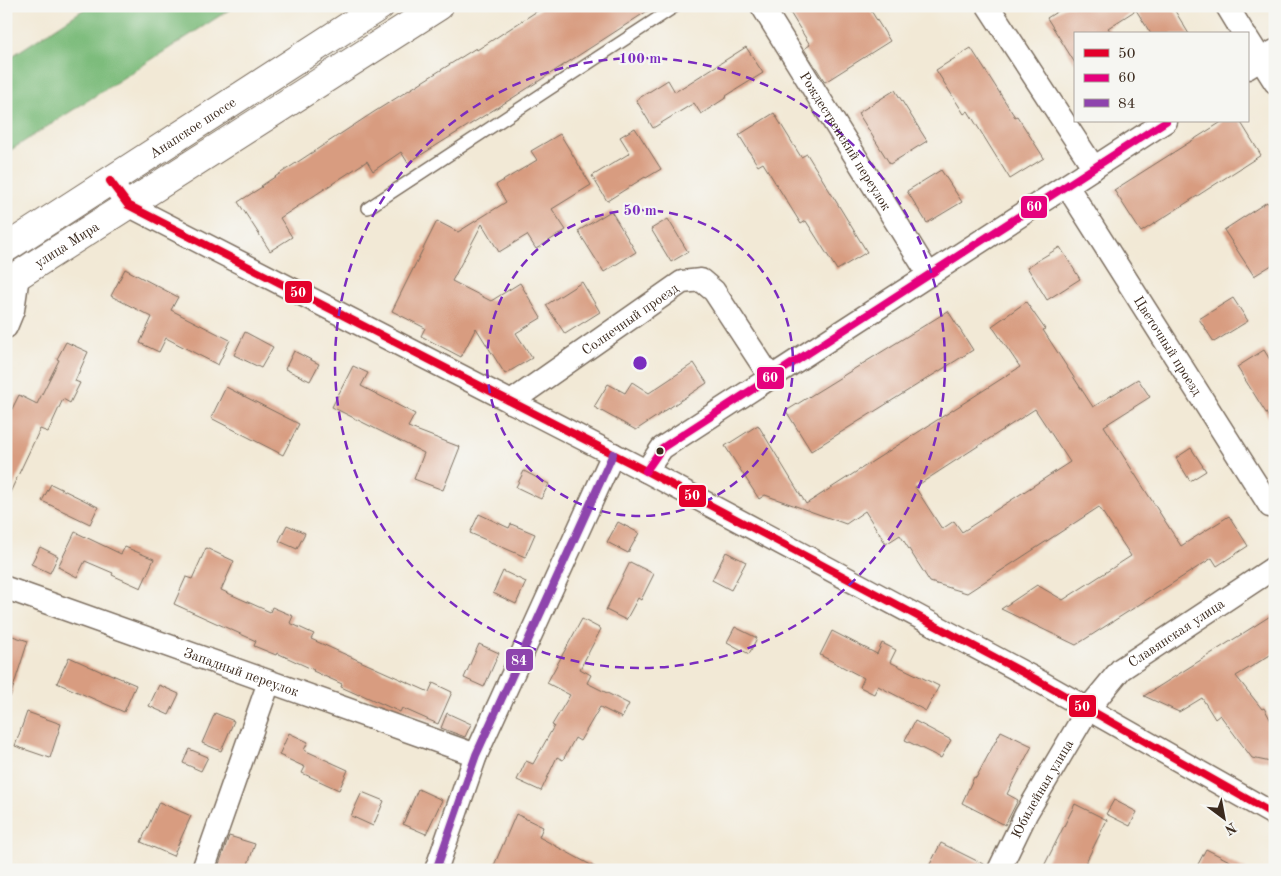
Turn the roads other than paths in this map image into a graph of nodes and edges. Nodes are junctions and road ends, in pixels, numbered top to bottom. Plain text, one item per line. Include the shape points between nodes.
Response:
1 (380, 6) edge
2 (439, 6) edge
3 (676, 6) edge
4 (762, 6) edge
5 (988, 6) edge
6 (1227, 6) edge
7 (1243, 32) edge
8 (1248, 40) edge
9 (1261, 60) edge
10 (1275, 82) edge
11 (1164, 122) edge
12 (1094, 168) junction
13 (110, 181) junction
14 (1067, 186) junction
15 (128, 205) junction
16 (368, 208) dead end
17 (6, 248) edge
18 (929, 275) junction
19 (12, 279) edge
20 (6, 327) edge
21 (771, 378) junction
22 (511, 402) junction
23 (613, 454) junction
24 (646, 471) junction
25 (1270, 506) dead end
26 (1275, 567) edge
27 (6, 588) edge
28 (269, 682) junction
29 (1088, 709) junction
30 (476, 755) junction
31 (1275, 815) edge
32 (203, 870) edge
33 (436, 870) edge
34 (999, 870) edge

1 - 13 main road, Анапское шоссе
2 - 15 main road
3 - 16 lane
4 - 18 street, Рождественский переулок
5 - 12 street
6 - 7 street
8 - 9 street
9 - 10 street
11 - 12 street
12 - 14 street
13 - 15 street
13 - 17 main road, Анапское шоссе
14 - 18 street
14 - 25 street, Цветочный проезд
15 - 19 main road, улица Мира
15 - 22 street
18 - 21 street
19 - 20 street via 14,310
21 - 22 street, Солнечный проезд via 714,291 701,280 682,282
21 - 24 street via 662,448
22 - 23 street
23 - 24 street
23 - 30 street
24 - 29 street
26 - 29 street, Славянская улица via 1121,669
27 - 28 street, Западный переулок
28 - 30 street, Западный переулок
28 - 32 street
29 - 31 street
29 - 34 street, Юбилейная улица via 1026,814
30 - 33 street

